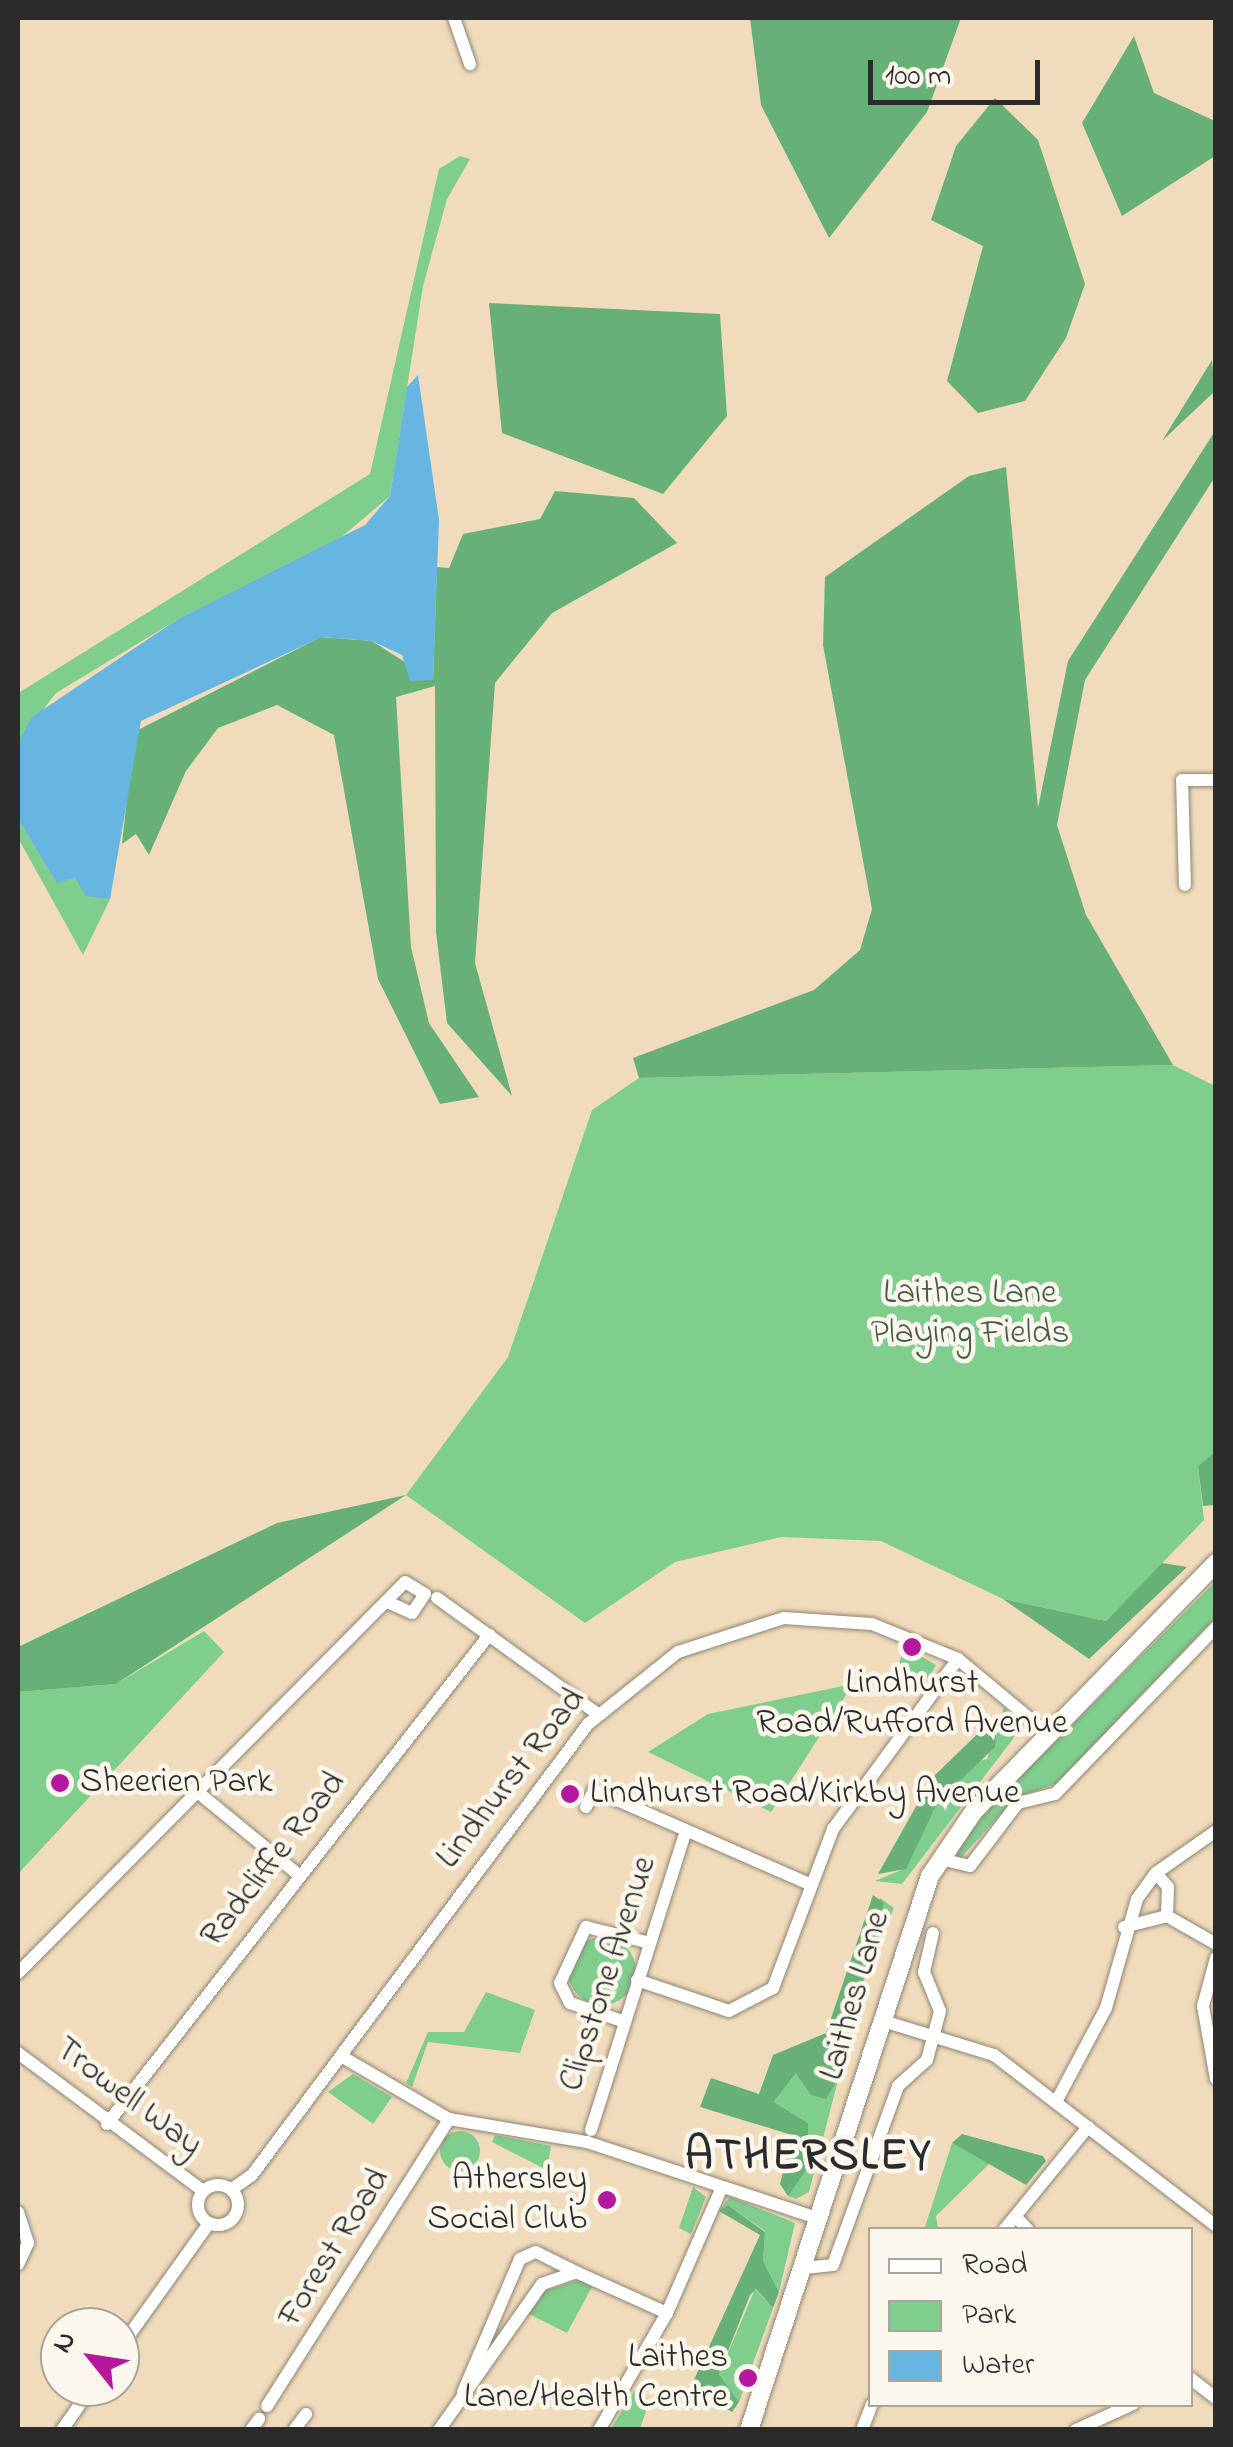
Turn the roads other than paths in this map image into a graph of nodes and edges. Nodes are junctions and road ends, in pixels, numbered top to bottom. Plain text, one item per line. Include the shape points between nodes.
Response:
1 (454, 18) edge
2 (470, 64) dead end
3 (1216, 780) edge
4 (1184, 885) dead end
5 (1216, 1563) edge
6 (437, 1598) dead end
7 (386, 1602) dead end
8 (1216, 1627) edge
9 (490, 1635) junction
10 (958, 1658) junction
11 (598, 1714) junction
12 (1048, 1734) junction
13 (194, 1789) junction
14 (586, 1807) dead end
15 (1216, 1831) edge
16 (684, 1837) junction
17 (940, 1858) junction
18 (1156, 1873) junction
19 (300, 1876) junction
20 (809, 1884) junction
21 (1167, 1916) junction
22 (1124, 1927) junction
23 (933, 1933) dead end
24 (650, 1943) junction
25 (1216, 1944) edge
26 (1216, 1958) edge
27 (18, 1972) edge
28 (637, 1980) junction
29 (880, 2020) junction
30 (625, 2022) junction
31 (934, 2035) junction
32 (18, 2053) edge
33 (341, 2056) junction
34 (1216, 2079) edge
35 (1056, 2102) junction
36 (449, 2119) junction
37 (108, 2124) junction
38 (1088, 2127) junction
39 (591, 2130) dead end
40 (722, 2188) junction
41 (232, 2189) junction
42 (202, 2191) junction
43 (18, 2212) edge
44 (1016, 2217) junction
45 (820, 2220) junction
46 (209, 2223) junction
47 (1216, 2226) edge
48 (1007, 2227) edge
49 (1025, 2227) edge
50 (18, 2264) edge
51 (804, 2268) junction
52 (576, 2272) junction
53 (666, 2313) junction
54 (140, 2320) edge
55 (1193, 2380) edge
56 (1216, 2398) edge
57 (459, 2404) junction
58 (268, 2406) dead end
59 (78, 2407) edge
60 (1126, 2407) edge
61 (306, 2414) dead end
62 (62, 2430) edge
63 (294, 2430) edge
64 (439, 2430) edge
65 (599, 2430) edge
66 (749, 2430) edge
67 (1076, 2430) edge

1 - 2 street
3 - 4 street via 1182,780
5 - 12 main road, Laithes Lane
6 - 9 street
7 - 13 street
8 - 17 street via 1055,1794 1018,1803 970,1866
9 - 11 street
9 - 19 street, Radcliffe Road
10 - 11 street, Lindhurst Road via 872,1624 784,1618 678,1652
10 - 12 street, Lindhurst Road
10 - 20 street via 856,1793
11 - 33 street, Lindhurst Road
12 - 17 main road, Laithes Lane
13 - 19 street
13 - 27 street
14 - 16 street via 594,1790
15 - 18 street
16 - 20 street
16 - 24 street, Clipstone Avenue
17 - 29 main road, Laithes Lane via 910,1916
18 - 21 street via 1168,1887
18 - 22 street
19 - 37 street, Radcliffe Road
20 - 28 street via 774,1988 751,2005 729,2011
21 - 22 street
21 - 25 street
22 - 35 street via 1106,2008
23 - 31 street, Laithes Lane via 924,1972 940,2000
24 - 28 street, Clipstone Avenue
24 - 30 street via 586,1927 560,1983 570,2004
26 - 34 street via 1203,2006
28 - 30 street, Clipstone Avenue
29 - 31 street
29 - 45 main road, Laithes Lane
30 - 39 street, Clipstone Avenue
31 - 35 street via 994,2056
31 - 51 street, Laithes Lane via 923,2067 898,2086 833,2265
32 - 37 street, Trowell Way
33 - 36 street
33 - 41 street, Lindhurst Road
35 - 38 street
36 - 40 street via 587,2142
36 - 58 street, Forest Road
37 - 42 street, Trowell Way
38 - 44 street
38 - 47 street
40 - 45 street
40 - 53 street
41 - 42 street
41 - 46 street, Lindhurst Road via 234,2217
42 - 46 street via 198,2210
43 - 50 street via 28,2243
44 - 48 street
44 - 49 street
45 - 51 main road, Laithes Lane
46 - 54 street, Lindhurst Road
51 - 66 main road, Laithes Lane
52 - 53 street
52 - 57 street via 534,2292
52 - 57 street via 536,2252 520,2259
53 - 65 street
55 - 56 street
57 - 64 street
59 - 62 street
60 - 67 street
61 - 63 street

